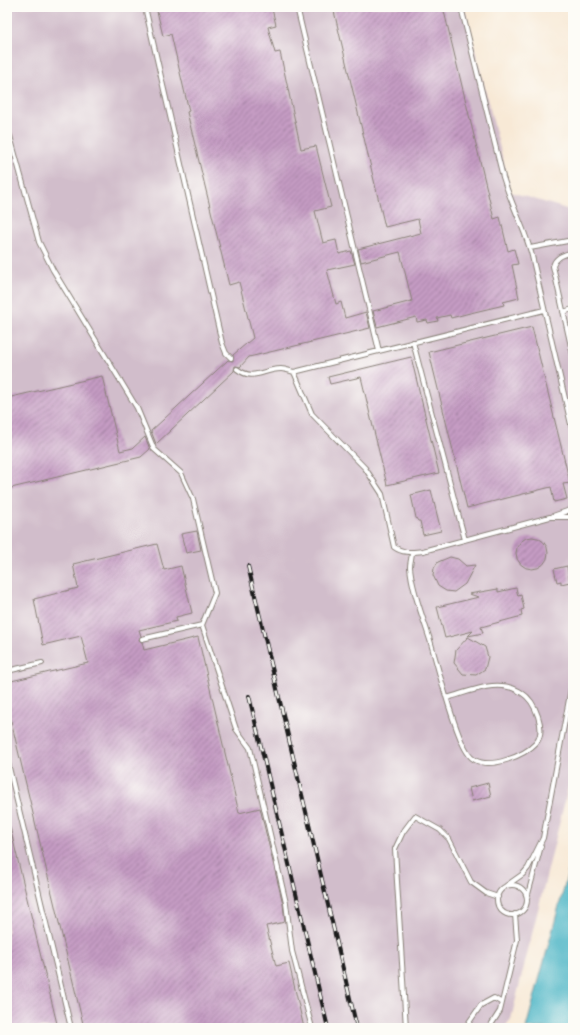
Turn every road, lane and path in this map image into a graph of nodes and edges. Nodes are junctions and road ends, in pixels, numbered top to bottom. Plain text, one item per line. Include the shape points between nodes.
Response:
1 (145, 7) edge
2 (297, 7) edge
3 (461, 7) edge
4 (7, 133) edge
5 (573, 240) edge
6 (530, 248) junction
7 (571, 253) edge
8 (573, 266) edge
9 (573, 309) edge
10 (544, 310) junction
11 (563, 312) junction
12 (413, 342) junction
13 (379, 351) junction
14 (573, 355) edge
15 (230, 358) dead end
16 (238, 369) dead end
17 (294, 372) junction
18 (572, 431) edge
19 (573, 445) edge
20 (573, 509) edge
21 (550, 517) junction
22 (573, 517) edge
23 (465, 540) junction
24 (412, 552) junction
25 (202, 625) junction
26 (142, 639) dead end
27 (42, 663) dead end
28 (7, 671) edge
29 (573, 678) edge
30 (447, 698) junction
31 (7, 759) edge
32 (543, 838) junction
33 (506, 886) junction
34 (498, 897) junction
35 (527, 900) junction
36 (516, 914) junction
37 (502, 1002) junction
38 (71, 1028) edge
39 (312, 1028) edge
40 (406, 1028) edge
41 (465, 1028) edge
42 (490, 1028) edge

1 - 15 lane via 222,343
2 - 13 lane
3 - 6 lane via 503,177
4 - 25 lane via 10,136 40,242 53,270 136,408 154,450 181,473 193,499 214,593
5 - 6 lane
6 - 10 lane
7 - 8 lane
7 - 11 lane via 562,255 553,266
9 - 11 lane
10 - 12 lane
10 - 18 lane
11 - 14 lane
12 - 13 lane
12 - 23 lane
13 - 17 lane
16 - 17 lane via 245,375 282,369
17 - 24 lane via 312,414 366,468 382,494 394,547 400,552
18 - 19 lane
20 - 21 lane
21 - 22 lane
21 - 23 lane
23 - 24 lane
24 - 30 lane via 410,566 415,591
25 - 26 lane
25 - 39 lane via 236,729 250,748 286,903 292,951
27 - 28 lane
29 - 32 lane
30 - 30 lane via 459,736 474,760 486,764 518,757 537,742 540,727 537,714 530,697 516,688 490,685
31 - 38 lane
32 - 33 lane via 528,868
32 - 35 lane
33 - 34 lane
33 - 35 lane via 520,888
34 - 36 lane via 502,910
34 - 40 lane via 486,893 470,882 449,840 440,830 415,816 394,849
35 - 36 lane via 524,909
36 - 37 lane via 517,940
37 - 41 lane via 494,998 480,1005
37 - 42 lane

